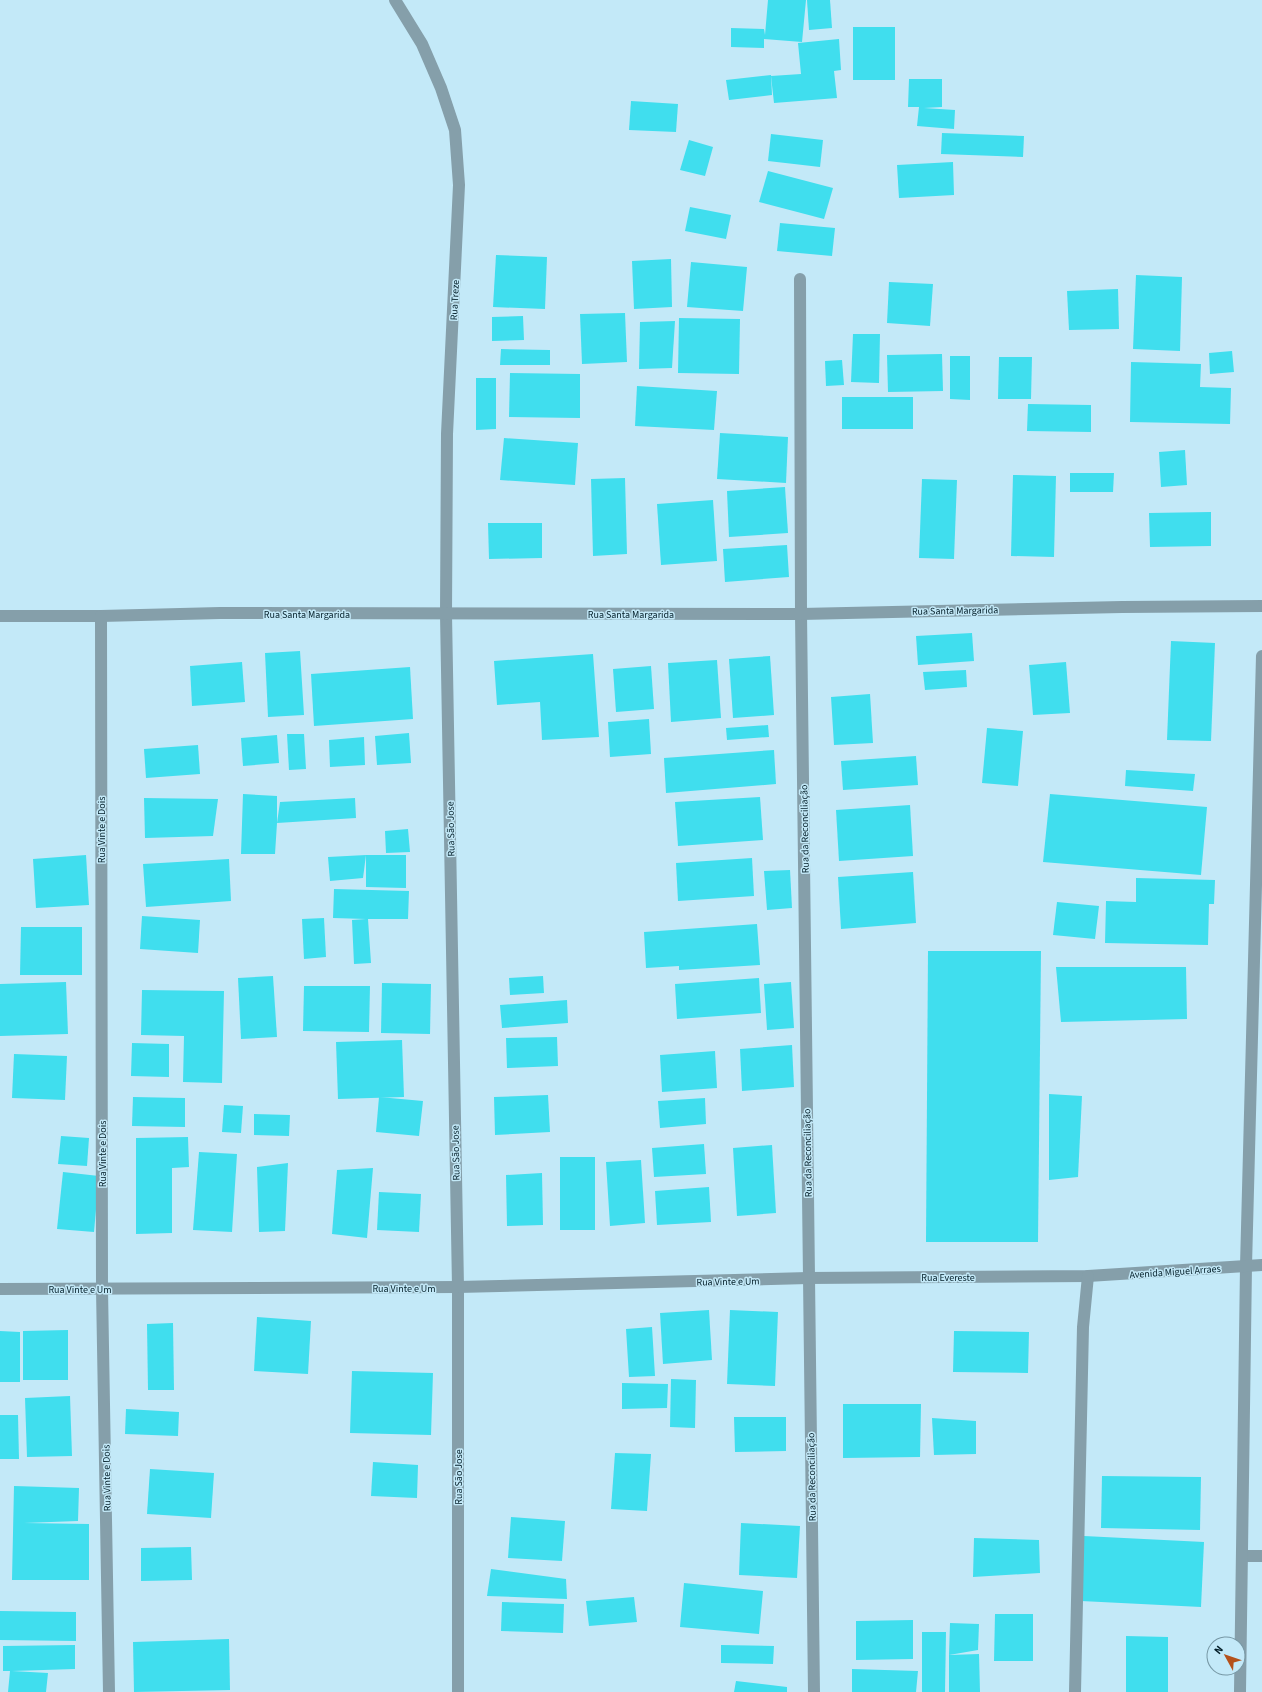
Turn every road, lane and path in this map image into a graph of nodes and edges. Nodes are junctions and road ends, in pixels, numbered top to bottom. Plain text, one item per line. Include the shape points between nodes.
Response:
1 (394, 0) edge
2 (800, 279) dead end
3 (1262, 606) edge
4 (446, 614) junction
5 (801, 614) junction
6 (0, 616) edge
7 (100, 616) junction
8 (1262, 656) edge
9 (1262, 1265) edge
10 (1246, 1266) junction
11 (1088, 1276) junction
12 (808, 1278) junction
13 (458, 1288) junction
14 (0, 1289) edge
15 (102, 1289) junction
16 (1242, 1556) junction
17 (1262, 1556) edge
18 (109, 1692) edge
19 (458, 1692) edge
20 (814, 1692) edge
21 (1075, 1692) edge
22 (1240, 1692) edge

1 - 4 street, Rua Treze via 422,44 455,130 459,185 447,434
2 - 5 street, Rua da Reconciliação
3 - 5 street, Rua Santa Margarida
4 - 5 street, Rua Santa Margarida
4 - 7 street, Rua Santa Margarida via 220,613
4 - 13 street, Rua São Jose
5 - 12 street, Rua da Reconciliação
6 - 7 street, Rua Santa Margarida
7 - 15 street, Rua Vinte e Dois
8 - 10 street
9 - 10 street, Avenida Miguel Arraes
10 - 11 street, Avenida Miguel Arraes
10 - 16 street
11 - 12 street, Rua Evereste
11 - 21 street via 1083,1327
12 - 13 street, Rua Vinte e Um
12 - 20 street, Rua da Reconciliação
13 - 15 street, Rua Vinte e Um
13 - 19 street, Rua São Jose
14 - 15 street, Rua Vinte e Um
15 - 18 street, Rua Vinte e Dois
16 - 17 street
16 - 22 street

